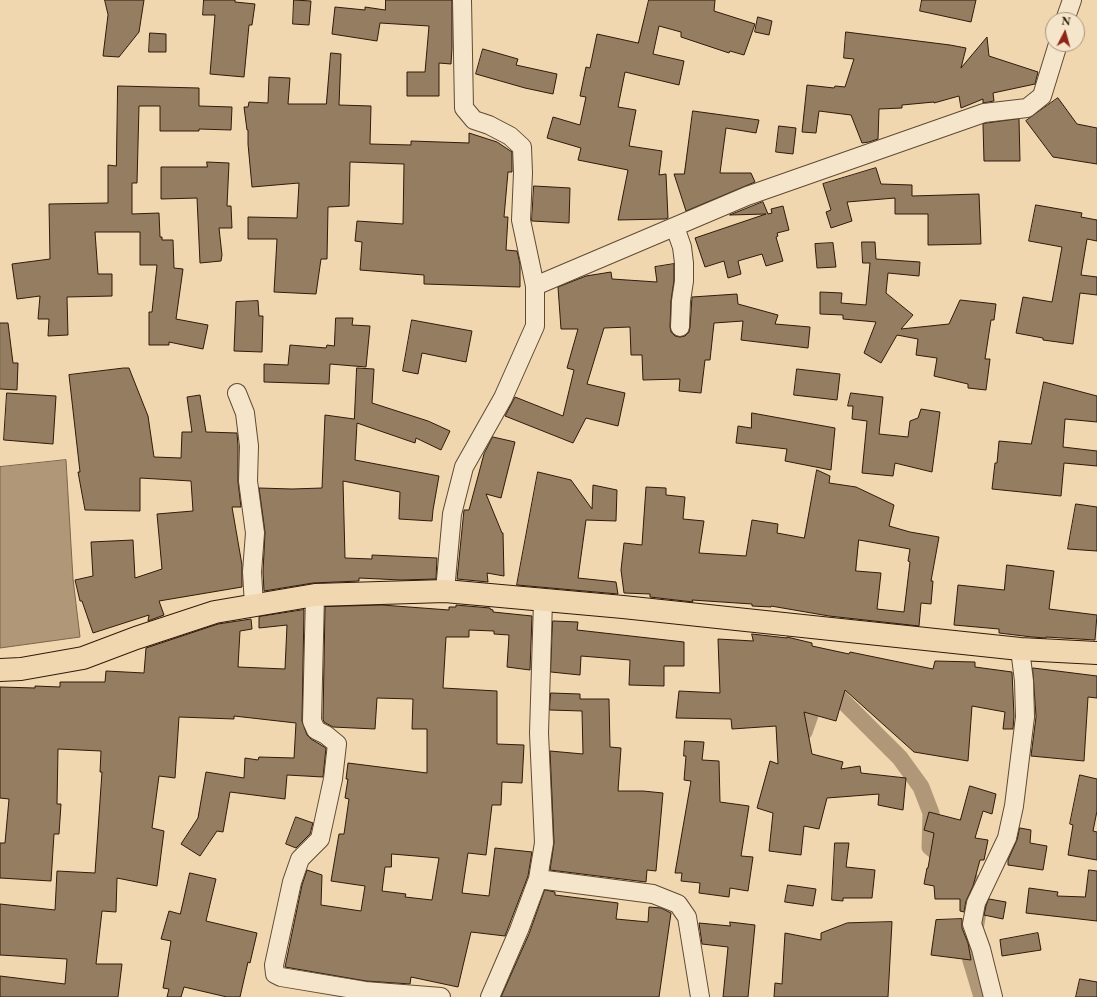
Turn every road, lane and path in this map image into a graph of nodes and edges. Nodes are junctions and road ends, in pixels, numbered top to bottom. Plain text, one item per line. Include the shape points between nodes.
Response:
1 (462, 0) edge
2 (1072, 0) edge
3 (1068, 12) edge
4 (1056, 52) edge
5 (675, 227) junction
6 (535, 286) junction
7 (680, 327) dead end
8 (237, 393) dead end
9 (445, 591) junction
10 (314, 595) junction
11 (543, 601) junction
12 (254, 605) junction
13 (1020, 649) junction
14 (1097, 653) edge
15 (0, 670) edge
16 (538, 879) junction
17 (441, 997) edge
18 (490, 997) edge
19 (700, 997) edge
20 (993, 997) edge

1 - 6 street via 464,108 474,120 510,136 522,147 521,220
2 - 3 street
4 - 5 street via 1042,96 1027,108 984,113 747,196
5 - 6 street
5 - 7 street via 684,263
6 - 9 street via 536,326 503,398 464,466 452,514
8 - 12 street via 245,413 249,446 248,481 255,533 252,572
9 - 10 highway
9 - 11 highway
10 - 12 highway
10 - 17 street via 312,721 316,730 337,744 333,779 320,840 300,859 292,882 274,965 276,974 281,977 365,991
11 - 13 highway via 623,607
11 - 16 street via 539,733 544,843
12 - 15 highway via 215,612 83,658 21,669
13 - 14 highway
13 - 20 street via 1025,717 1014,806 1006,838 976,903 972,924
16 - 18 street
16 - 19 street via 653,894 678,904 687,917

